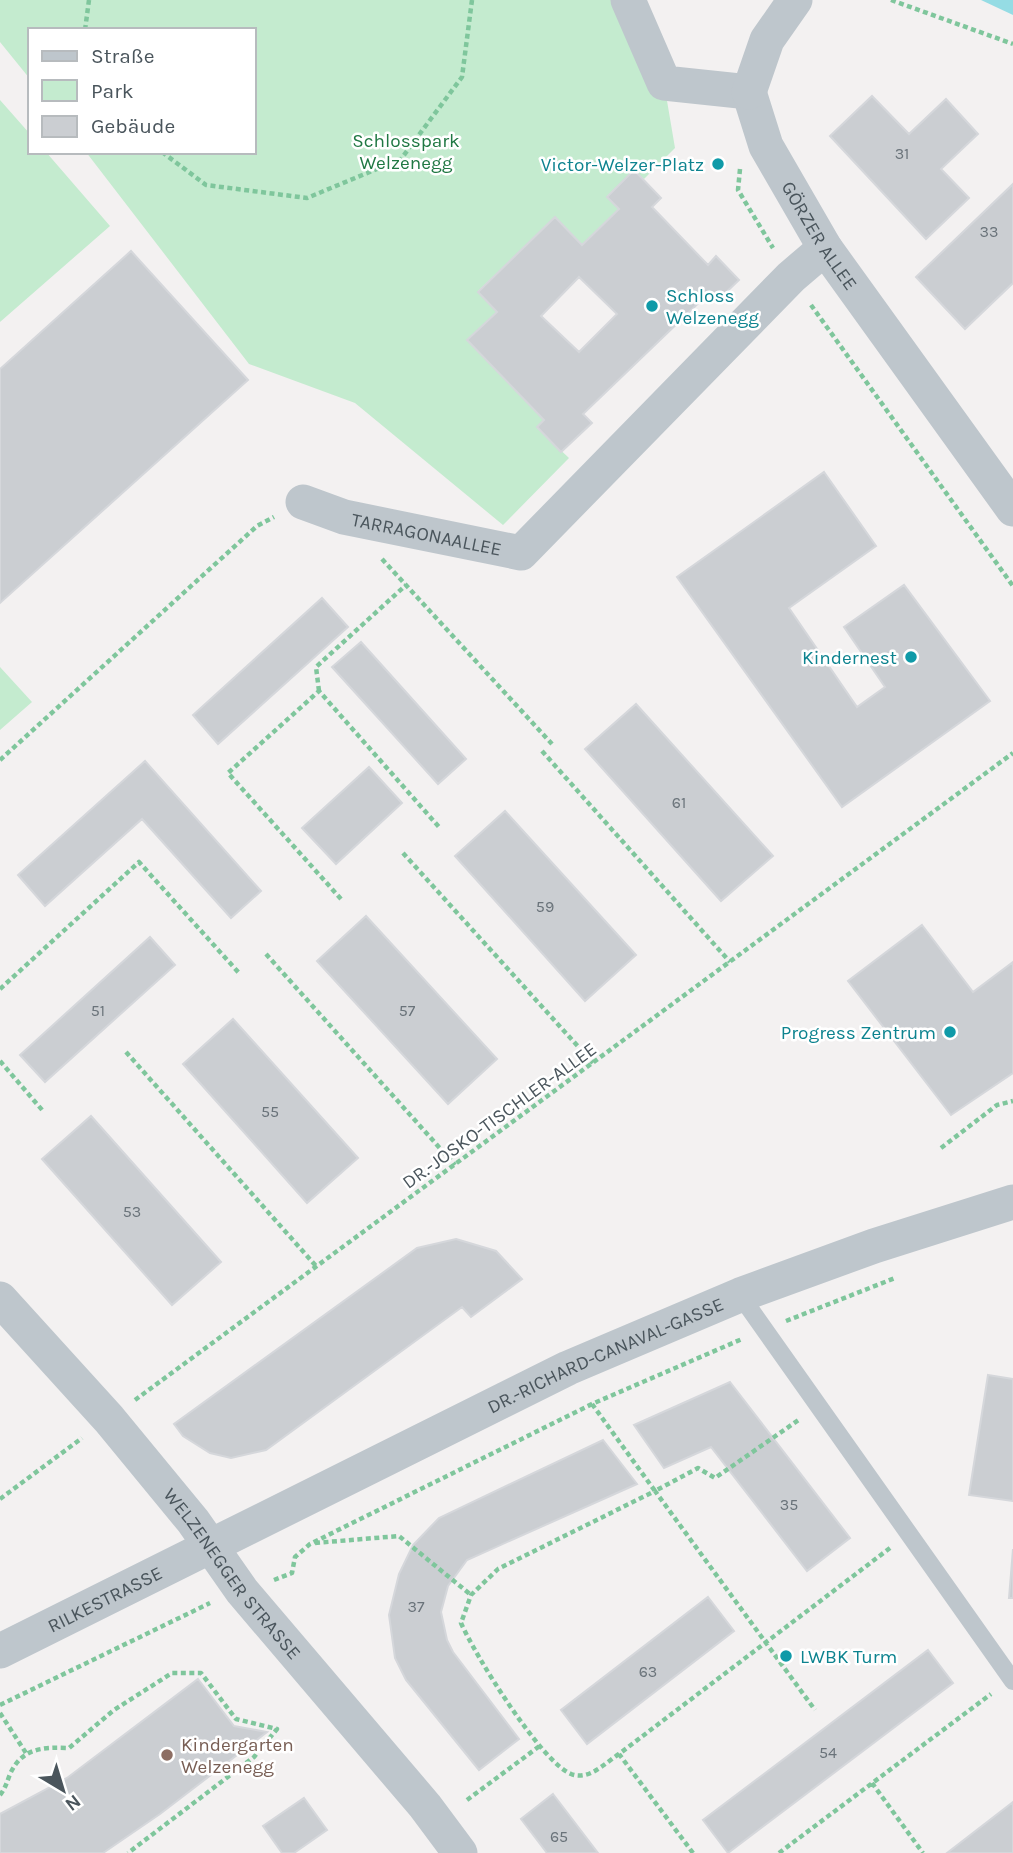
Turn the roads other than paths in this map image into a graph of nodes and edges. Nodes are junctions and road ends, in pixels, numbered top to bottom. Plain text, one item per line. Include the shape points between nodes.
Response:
1 (628, 0) edge
2 (795, 0) edge
3 (749, 92) junction
4 (825, 248) junction
5 (303, 502) road end
6 (1013, 509) edge
7 (1013, 1202) edge
8 (740, 1295) junction
9 (0, 1298) edge
10 (212, 1547) junction
11 (0, 1651) edge
12 (1012, 1680) edge
13 (460, 1853) edge

1 - 3 street via 664,83
2 - 3 street via 767,40
3 - 4 street, GÖRZER ALLEE via 766,146
4 - 5 street, TARRAGONAALLEE via 791,277 521,553 344,517
4 - 6 street, GÖRZER ALLEE
7 - 8 street, DR.-RICHARD-CANAVAL-GASSE
8 - 10 street, DR.-RICHARD-CANAVAL-GASSE via 440,1429
8 - 12 lane
9 - 10 street, WELZENEGGER STRASSE via 108,1419
10 - 11 street, RILKESTRASSE
10 - 13 street, WELZENEGGER STRASSE via 242,1591

